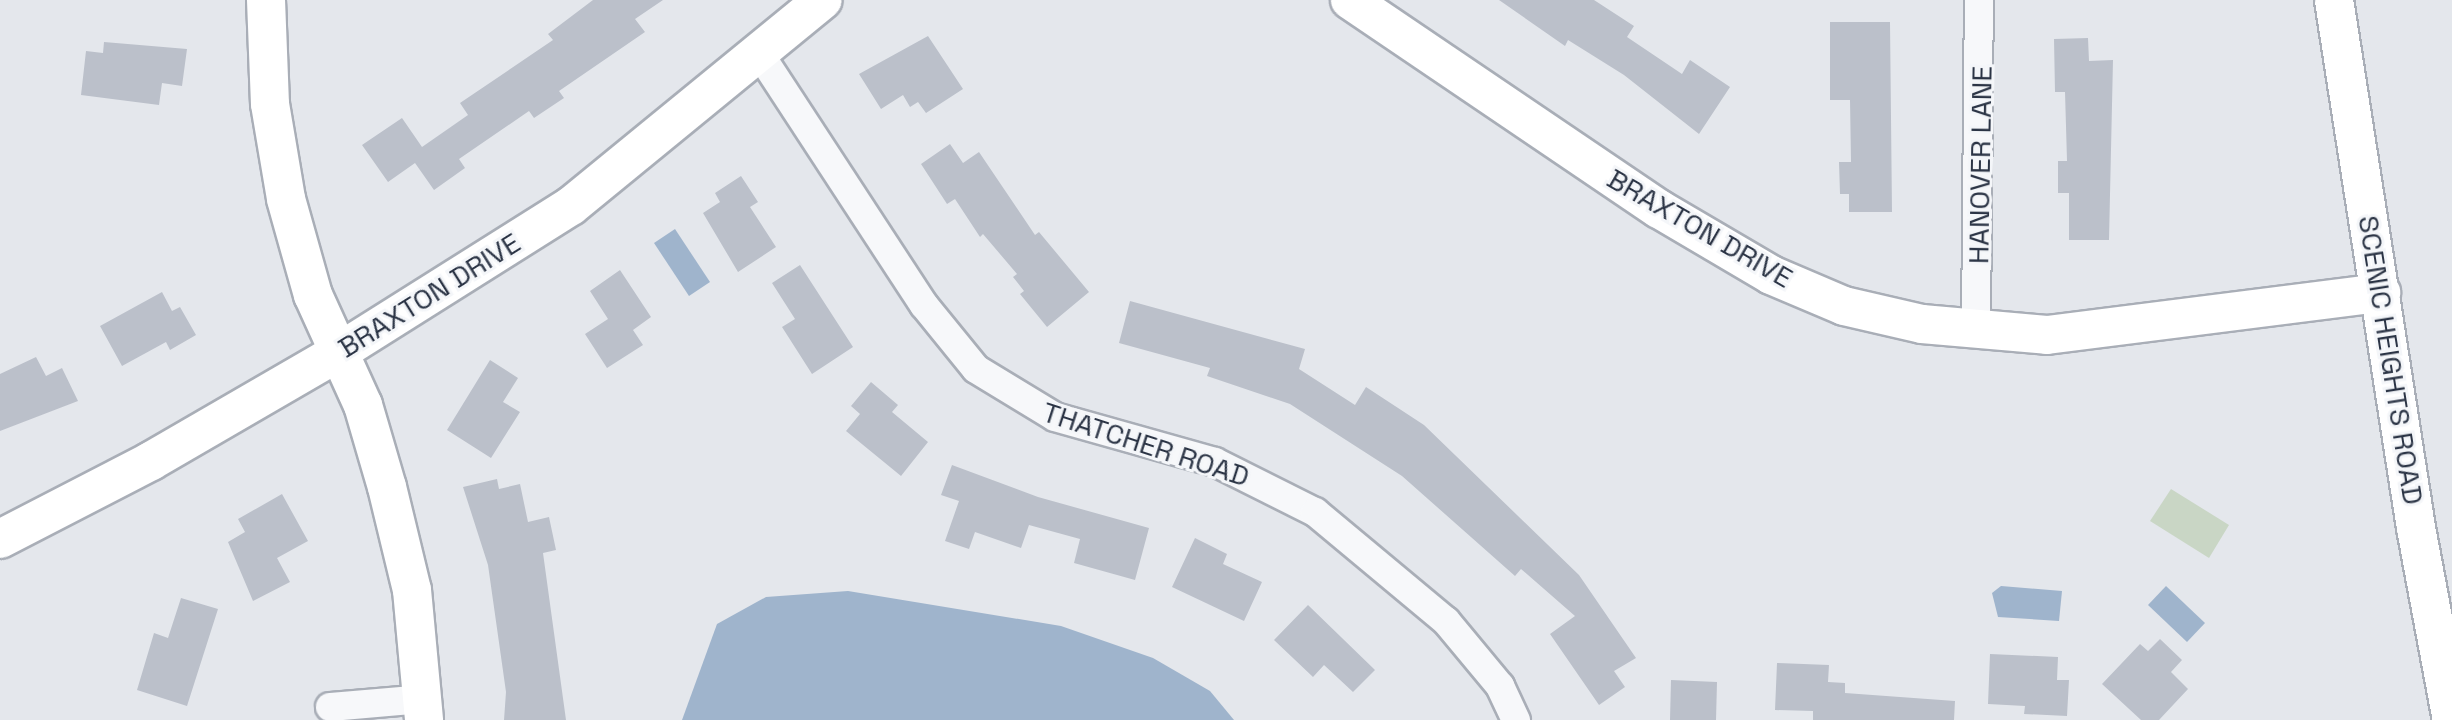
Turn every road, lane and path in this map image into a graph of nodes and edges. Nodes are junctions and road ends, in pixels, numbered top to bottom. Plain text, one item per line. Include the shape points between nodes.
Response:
1 (266, 0) edge
2 (823, 0) edge
3 (1350, 0) edge
4 (1979, 0) edge
5 (2334, 0) edge
6 (759, 53) junction
7 (2381, 293) junction
8 (1976, 329) junction
9 (339, 352) junction
10 (0, 539) edge
11 (330, 707) dead end
12 (424, 709) edge
13 (1516, 720) edge
14 (2452, 720) edge

1 - 9 street via 270,104 286,199 313,295
2 - 6 street, BRAXTON DRIVE
3 - 8 street, BRAXTON DRIVE via 1659,209 1771,275 1844,306 1922,324
4 - 8 street, HANOVER LANE
5 - 7 street, SCENIC HEIGHTS ROAD
6 - 9 street, BRAXTON DRIVE via 571,206
6 - 13 street, THATCHER ROAD via 924,305 976,369 1055,417 1215,462 1315,512 1446,621 1500,686
7 - 8 street, BRAXTON DRIVE via 2093,332
7 - 14 street, SCENIC HEIGHTS ROAD
9 - 10 street, BRAXTON DRIVE via 151,461
9 - 12 street via 363,405 412,590
11 - 12 street

